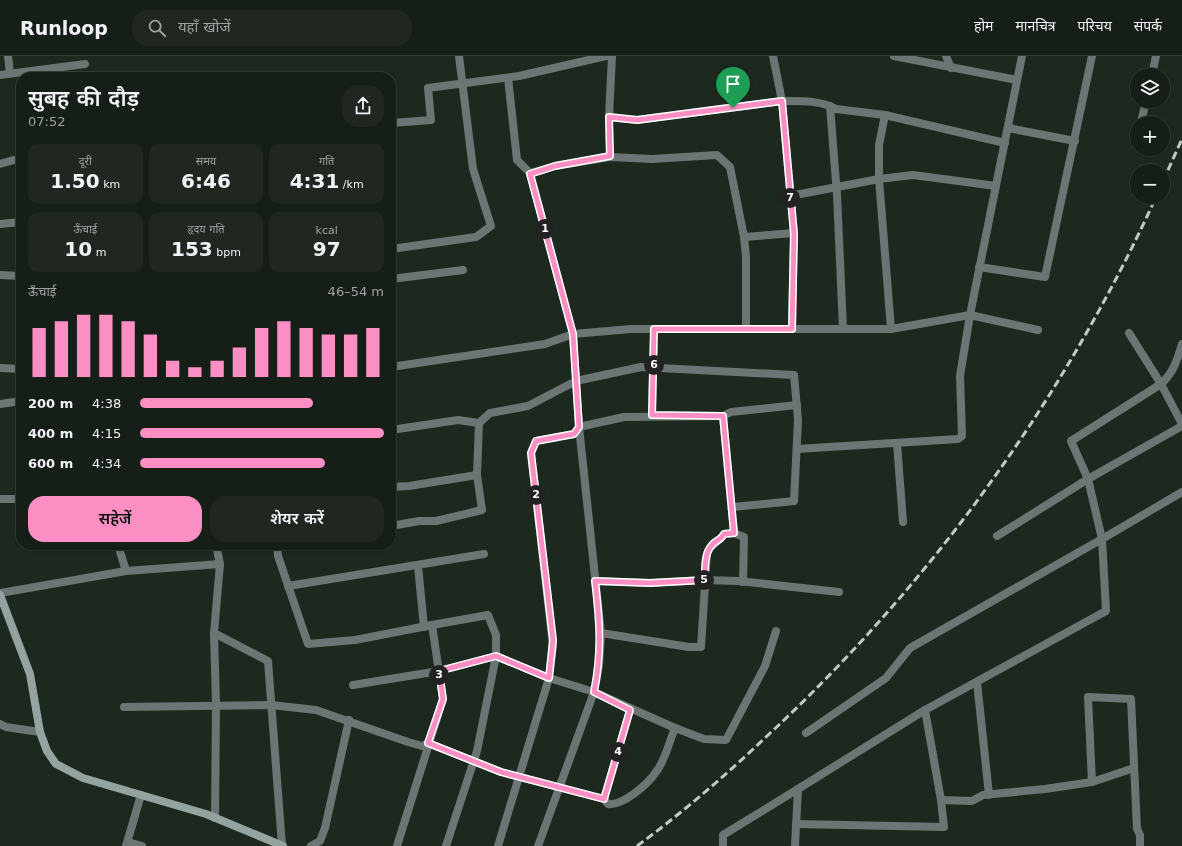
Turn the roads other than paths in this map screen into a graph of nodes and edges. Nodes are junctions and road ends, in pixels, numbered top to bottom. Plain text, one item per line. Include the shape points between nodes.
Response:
1 (8, 56) edge
2 (459, 56) edge
3 (606, 56) edge
4 (612, 56) edge
5 (773, 56) edge
6 (894, 56) edge
7 (946, 56) edge
8 (1022, 56) edge
9 (1092, 56) edge
10 (1156, 56) edge
11 (85, 64) dead end
12 (951, 68) junction
13 (1153, 68) edge
14 (16, 72) edge
15 (18, 72) edge
16 (10, 73) junction
17 (0, 75) edge
18 (508, 78) junction
19 (1017, 80) junction
20 (462, 84) junction
21 (782, 101) junction
22 (830, 106) junction
23 (884, 115) junction
24 (609, 117) junction
25 (396, 123) edge
26 (1008, 128) junction
27 (1075, 141) junction
28 (1005, 143) junction
29 (610, 156) junction
30 (16, 159) edge
31 (0, 164) edge
32 (530, 174) junction
33 (879, 179) junction
34 (996, 186) junction
35 (836, 188) junction
36 (790, 196) junction
37 (16, 222) edge
38 (0, 224) edge
39 (794, 234) junction
40 (744, 237) junction
41 (396, 248) edge
42 (979, 267) junction
43 (463, 270) dead end
44 (0, 275) edge
45 (16, 276) edge
46 (396, 279) edge
47 (970, 315) junction
48 (843, 328) junction
49 (654, 329) junction
50 (746, 329) junction
51 (792, 329) junction
52 (891, 329) junction
53 (1038, 330) dead end
54 (1129, 333) dead end
55 (573, 334) junction
56 (1182, 344) edge
57 (396, 366) edge
58 (0, 368) edge
59 (654, 368) junction
60 (16, 369) edge
61 (576, 381) junction
62 (1161, 384) junction
63 (16, 402) edge
64 (0, 404) edge
65 (797, 405) junction
66 (652, 415) junction
67 (723, 416) junction
68 (479, 423) junction
69 (1182, 425) edge
70 (579, 427) junction
71 (396, 429) edge
72 (897, 443) junction
73 (796, 449) junction
74 (477, 476) junction
75 (1088, 479) junction
76 (396, 487) edge
77 (1182, 492) edge
78 (0, 499) edge
79 (16, 499) edge
80 (733, 507) junction
81 (903, 522) dead end
82 (396, 525) edge
83 (734, 533) junction
84 (996, 536) dead end
85 (1102, 539) junction
86 (120, 550) edge
87 (217, 550) edge
88 (277, 550) edge
89 (484, 554) dead end
90 (220, 564) junction
91 (418, 566) junction
92 (126, 571) junction
93 (705, 580) junction
94 (595, 581) junction
95 (743, 582) junction
96 (288, 586) junction
97 (839, 592) dead end
98 (0, 594) edge
99 (432, 625) junction
100 (424, 627) junction
101 (776, 630) dead end
102 (214, 633) junction
103 (601, 633) junction
104 (496, 656) junction
105 (439, 671) junction
106 (549, 678) junction
107 (977, 682) junction
108 (353, 685) dead end
109 (594, 692) junction
110 (216, 704) junction
111 (271, 705) junction
112 (124, 707) dead end
113 (630, 710) junction
114 (925, 710) junction
115 (349, 720) junction
116 (0, 724) edge
117 (675, 728) junction
118 (40, 732) junction
119 (806, 733) dead end
120 (428, 743) junction
121 (473, 762) junction
122 (1134, 768) junction
123 (519, 777) junction
124 (1092, 782) junction
125 (559, 788) junction
126 (798, 789) junction
127 (989, 794) junction
128 (141, 795) junction
129 (604, 799) junction
130 (941, 800) junction
131 (214, 818) junction
132 (796, 824) junction
133 (127, 844) edge
134 (282, 845) edge
135 (142, 846) edge
136 (311, 846) edge
137 (396, 846) edge
138 (446, 846) edge
139 (498, 846) edge
140 (538, 846) edge
141 (723, 846) edge
142 (794, 846) edge
143 (1140, 846) edge

1 - 16 street
2 - 20 street
3 - 18 street
4 - 24 street
5 - 21 street
6 - 12 street
7 - 12 street
8 - 19 street
9 - 27 street
10 - 13 street
11 - 15 street
12 - 19 street
14 - 16 street
16 - 17 street
18 - 20 street
18 - 32 street via 517,160
19 - 26 street
20 - 25 street via 428,88 431,120
20 - 41 street via 473,169 491,226 476,237
21 - 22 street via 806,101
21 - 24 street via 637,120
21 - 36 street
22 - 23 street
22 - 35 street
23 - 28 street
23 - 33 street via 879,146
24 - 29 street
26 - 27 street
26 - 28 street
27 - 42 street via 1045,277
28 - 34 street
29 - 32 street via 555,166
29 - 40 street via 652,160 716,155 730,167
30 - 31 street
32 - 55 street
33 - 34 street via 913,176
33 - 35 street
33 - 52 street
34 - 42 street
35 - 36 street
35 - 48 street
36 - 39 street
37 - 38 street
39 - 40 street
39 - 51 street
40 - 50 street
42 - 47 street
43 - 46 street
44 - 45 street
47 - 52 street
47 - 53 street
47 - 72 street via 960,376 962,436 958,439
48 - 51 street
48 - 52 street
49 - 50 street
49 - 55 street
49 - 59 street
50 - 51 street
54 - 62 street
55 - 57 street via 546,344
55 - 61 street
56 - 62 street via 1176,366
58 - 60 street
59 - 61 street via 641,367
59 - 65 street via 794,375
59 - 66 street
61 - 68 street via 528,406 490,412
61 - 70 street
62 - 69 street
62 - 75 street via 1070,441
63 - 64 street
65 - 67 street via 731,412
65 - 73 street
66 - 67 street
66 - 70 street via 624,417
67 - 80 street
68 - 71 street via 458,420
68 - 74 street
69 - 75 street
70 - 94 street
70 - 106 street via 574,434 536,441 531,453 553,646
72 - 73 street
72 - 81 street
73 - 80 street via 794,501
74 - 76 street
74 - 82 street via 482,510 436,521
75 - 84 street
75 - 85 street
77 - 85 street
78 - 79 street
80 - 83 street
83 - 93 street via 724,534 711,546 707,553
83 - 95 street via 744,537
85 - 107 street via 1106,611
85 - 119 street via 910,648 886,678
86 - 92 street
87 - 90 street
88 - 96 street
89 - 91 street
90 - 92 street
90 - 102 street
91 - 96 street
91 - 100 street
92 - 98 street
93 - 94 street via 650,583
93 - 95 street
93 - 103 street via 701,647
94 - 103 street
95 - 97 street
96 - 100 street via 308,644 355,640
98 - 118 street via 30,674
99 - 100 street
99 - 104 street via 488,615 496,635
99 - 105 street
101 - 117 street via 765,666 726,740 704,739
102 - 110 street
102 - 111 street via 268,661
103 - 109 street
104 - 105 street
104 - 106 street
104 - 121 street
105 - 108 street
105 - 120 street via 443,699
106 - 109 street
106 - 123 street
107 - 114 street
107 - 127 street
109 - 113 street
109 - 125 street
110 - 111 street
110 - 112 street
110 - 131 street
111 - 115 street via 316,710
111 - 134 street
113 - 117 street
113 - 129 street
114 - 126 street
114 - 130 street
115 - 120 street via 408,742 422,746
115 - 136 street via 325,828 320,841
116 - 118 street
117 - 129 street via 657,772 648,781 617,804 608,804
118 - 128 street via 47,751 56,764 83,778
120 - 121 street
120 - 137 street
121 - 123 street
121 - 138 street
122 - 124 street
122 - 124 street via 1131,699 1088,697
122 - 143 street
123 - 125 street
123 - 139 street
124 - 127 street
125 - 129 street
125 - 140 street
126 - 132 street
126 - 141 street via 723,835
127 - 130 street via 972,801
128 - 131 street
128 - 133 street
130 - 132 street via 944,828
131 - 134 street
132 - 142 street
133 - 135 street

